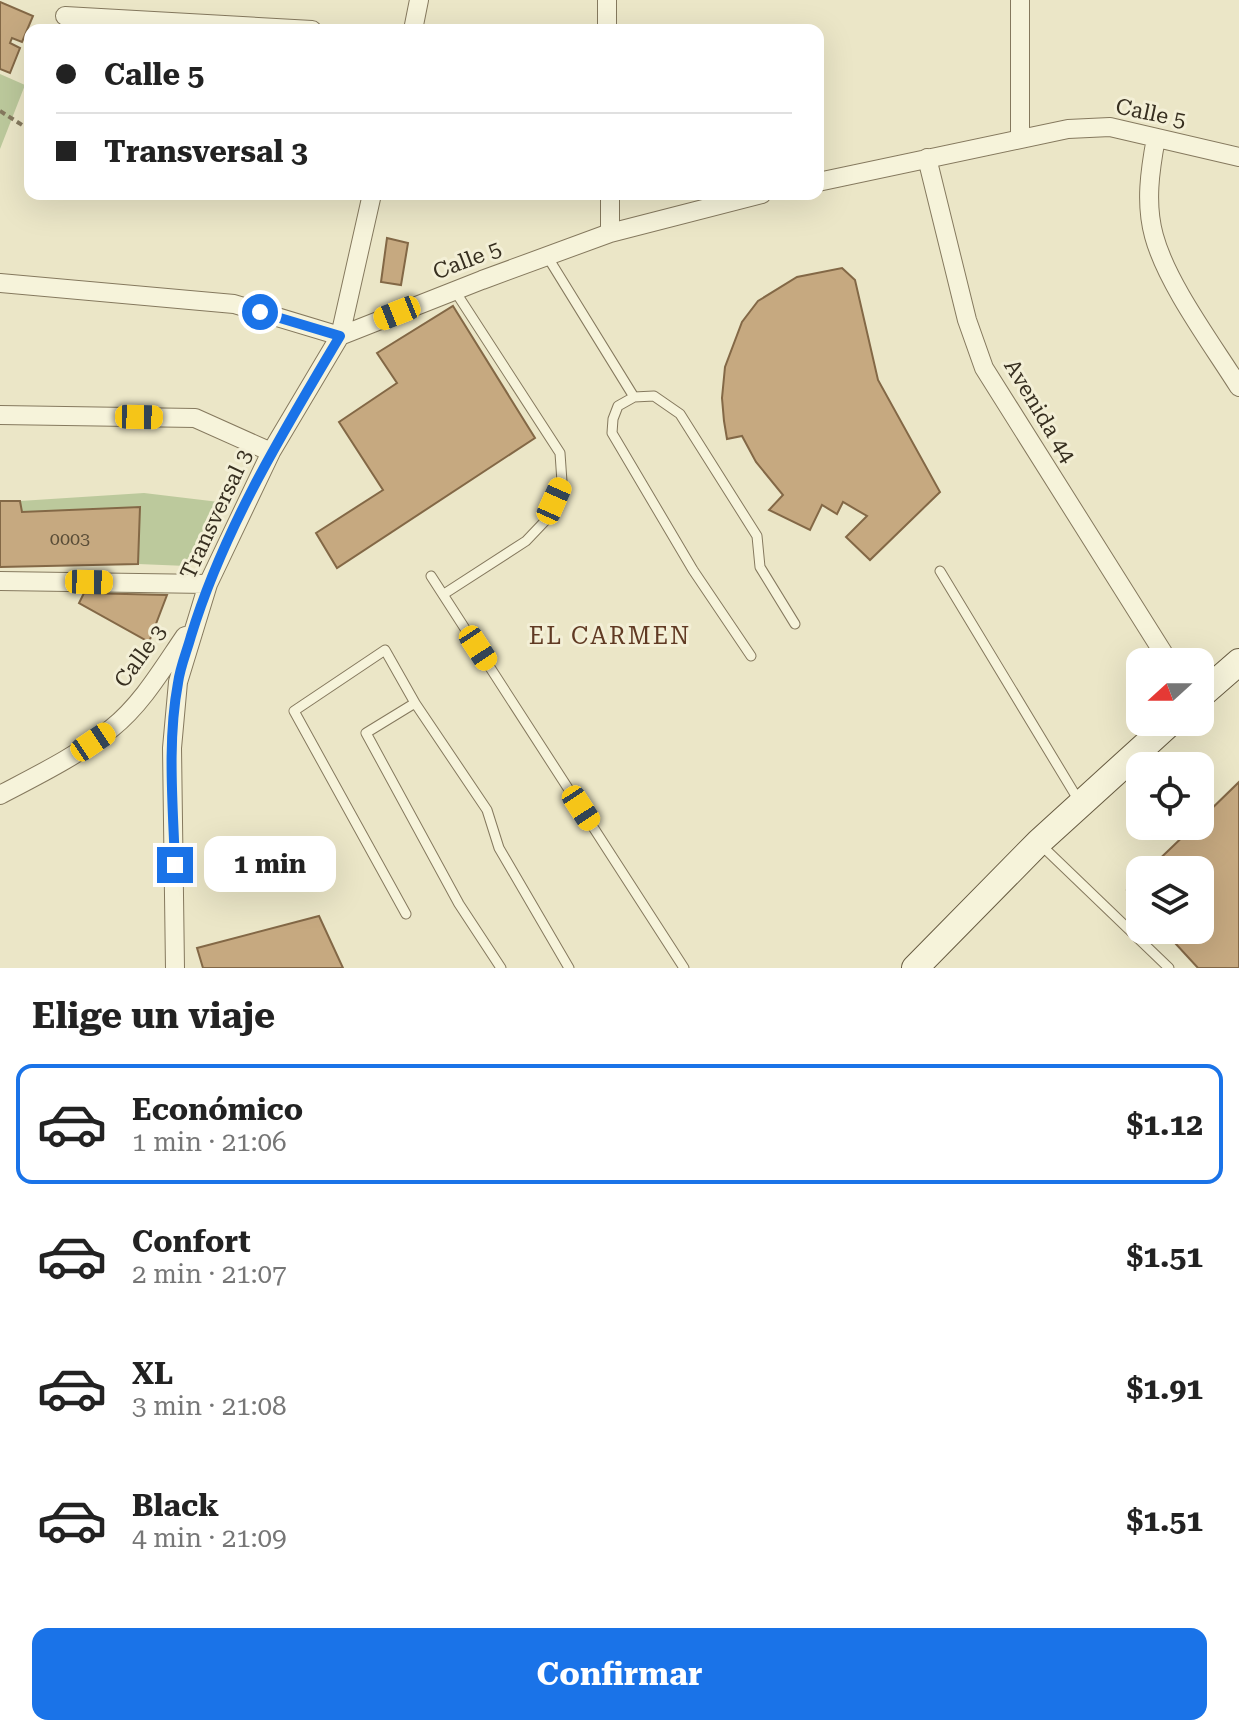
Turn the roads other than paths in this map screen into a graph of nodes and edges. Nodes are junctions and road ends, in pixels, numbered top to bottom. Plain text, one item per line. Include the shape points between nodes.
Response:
1 (419, 0) edge
2 (607, 0) edge
3 (1020, 0) edge
4 (65, 16) dead end
5 (206, 24) edge
6 (414, 24) edge
7 (607, 24) edge
8 (1020, 137) junction
9 (1156, 138) junction
10 (1239, 157) edge
11 (927, 158) junction
12 (824, 181) edge
13 (371, 200) edge
14 (610, 200) edge
15 (739, 200) edge
16 (610, 233) junction
17 (547, 256) junction
18 (0, 283) edge
19 (455, 291) junction
20 (340, 336) junction
21 (1239, 387) edge
22 (634, 397) junction
23 (0, 415) edge
24 (271, 452) junction
25 (940, 571) dead end
26 (431, 576) dead end
27 (0, 581) edge
28 (208, 584) junction
29 (444, 594) junction
30 (196, 621) junction
31 (795, 624) dead end
32 (1160, 648) edge
33 (751, 656) dead end
34 (1239, 662) edge
35 (1214, 684) edge
36 (415, 703) junction
37 (1155, 736) edge
38 (0, 795) edge
39 (1080, 804) junction
40 (1039, 842) junction
41 (406, 914) dead end
42 (920, 966) edge
43 (175, 968) edge
44 (501, 968) edge
45 (570, 968) edge
46 (684, 968) edge
47 (1169, 968) edge

1 - 6 street
2 - 7 street
3 - 8 street
4 - 5 street
8 - 9 street, Calle 5 via 1110,127
8 - 11 street, Calle 5
9 - 10 street, Calle 5
9 - 21 street via 1149,176 1153,234 1164,265
11 - 12 street, Calle 5
11 - 32 street, Avenida 44 via 984,368
13 - 20 street, Transversal 3
14 - 16 street
15 - 16 street, Calle 5
16 - 17 street, Calle 5
17 - 19 street, Calle 5
17 - 22 lane
18 - 20 street via 234,304
19 - 20 street, Calle 5
19 - 29 lane via 560,453 562,482 546,520 526,541
20 - 24 street, Transversal 3
22 - 31 lane via 654,396 680,414 757,536 760,567
22 - 33 lane via 618,406 612,433 700,582
23 - 24 street via 195,418
24 - 28 street, Transversal 3
25 - 39 lane
26 - 29 lane
27 - 28 street
28 - 30 street, Transversal 3
29 - 46 lane
30 - 38 street, Calle 3 via 112,729
30 - 43 street, Transversal 3 via 178,682 172,748
34 - 35 main road
36 - 41 lane via 385,650 294,711
36 - 44 lane via 366,733 459,904
36 - 45 lane via 487,810 499,848
37 - 39 main road
39 - 40 main road
40 - 42 main road
40 - 47 lane

